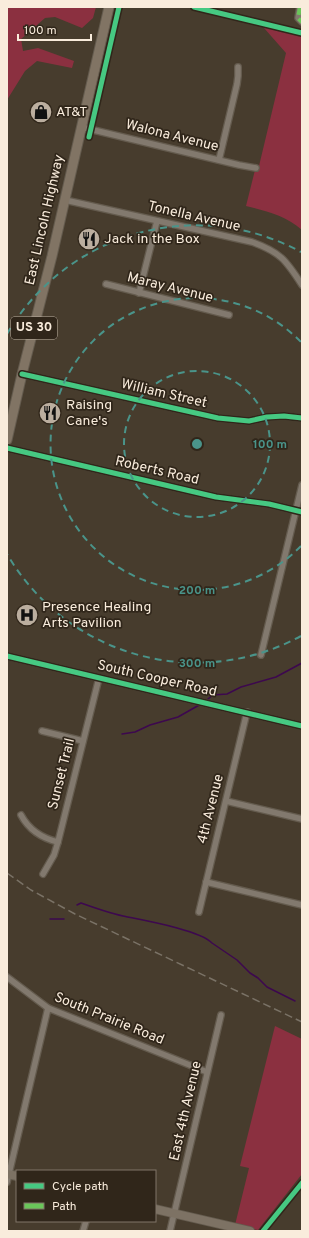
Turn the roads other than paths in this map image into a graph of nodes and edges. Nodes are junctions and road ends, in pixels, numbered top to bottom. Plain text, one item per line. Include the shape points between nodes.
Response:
1 (109, 7) edge
2 (300, 7) edge
3 (302, 22) edge
4 (238, 67) dead end
5 (82, 127) junction
6 (219, 160) junction
7 (256, 168) dead end
8 (65, 200) junction
9 (157, 221) junction
10 (106, 284) dead end
11 (302, 284) edge
12 (139, 293) junction
13 (229, 314) dead end
14 (22, 374) junction
15 (302, 418) edge
16 (7, 440) edge
17 (7, 448) edge
18 (302, 485) edge
19 (299, 511) edge
20 (261, 655) dead end
21 (7, 656) edge
22 (99, 678) junction
23 (247, 712) junction
24 (302, 726) edge
25 (42, 730) dead end
26 (83, 741) junction
27 (226, 800) junction
28 (21, 815) dead end
29 (302, 819) edge
30 (58, 842) junction
31 (43, 874) dead end
32 (206, 882) junction
33 (302, 905) edge
34 (199, 912) dead end
35 (7, 977) edge
36 (48, 1008) junction
37 (221, 1015) dead end
38 (207, 1072) junction
39 (10, 1176) edge
40 (156, 1209) edge
41 (174, 1213) junction
42 (170, 1231) edge
43 (250, 1231) edge

1 - 5 main road, East Lincoln Highway / US 30
2 - 3 street via 298,18
4 - 6 street via 237,84
5 - 6 street, Walona Avenue
5 - 8 main road, East Lincoln Highway / US 30
6 - 7 street, Walona Avenue
8 - 9 street, Tonella Avenue
8 - 14 main road, East Lincoln Highway / US 30
9 - 11 street, Tonella Avenue via 260,245 287,262
9 - 12 street
10 - 12 street, Maray Avenue
12 - 13 street, Maray Avenue
14 - 15 street, William Street via 218,418 249,421 284,416
14 - 16 main road, East Lincoln Highway / US 30
17 - 19 street, Roberts Road via 216,498 269,504
18 - 19 street
19 - 20 street
21 - 22 street, South Cooper Road
22 - 23 street, South Cooper Road
22 - 26 street, Sunset Trail
23 - 24 street, South Cooper Road
23 - 27 street, 4th Avenue
25 - 26 street
26 - 30 street, Sunset Trail
27 - 29 street
27 - 32 street, 4th Avenue
28 - 30 street via 25,823 37,834 47,840
30 - 31 street, Sunset Trail
32 - 33 street
32 - 34 street, 4th Avenue
35 - 36 street, South Prairie Road
36 - 38 street, South Prairie Road
36 - 39 street
37 - 38 street, East 4th Avenue
38 - 41 street, East 4th Avenue
40 - 41 main road
41 - 42 street, East 4th Avenue
41 - 43 main road

